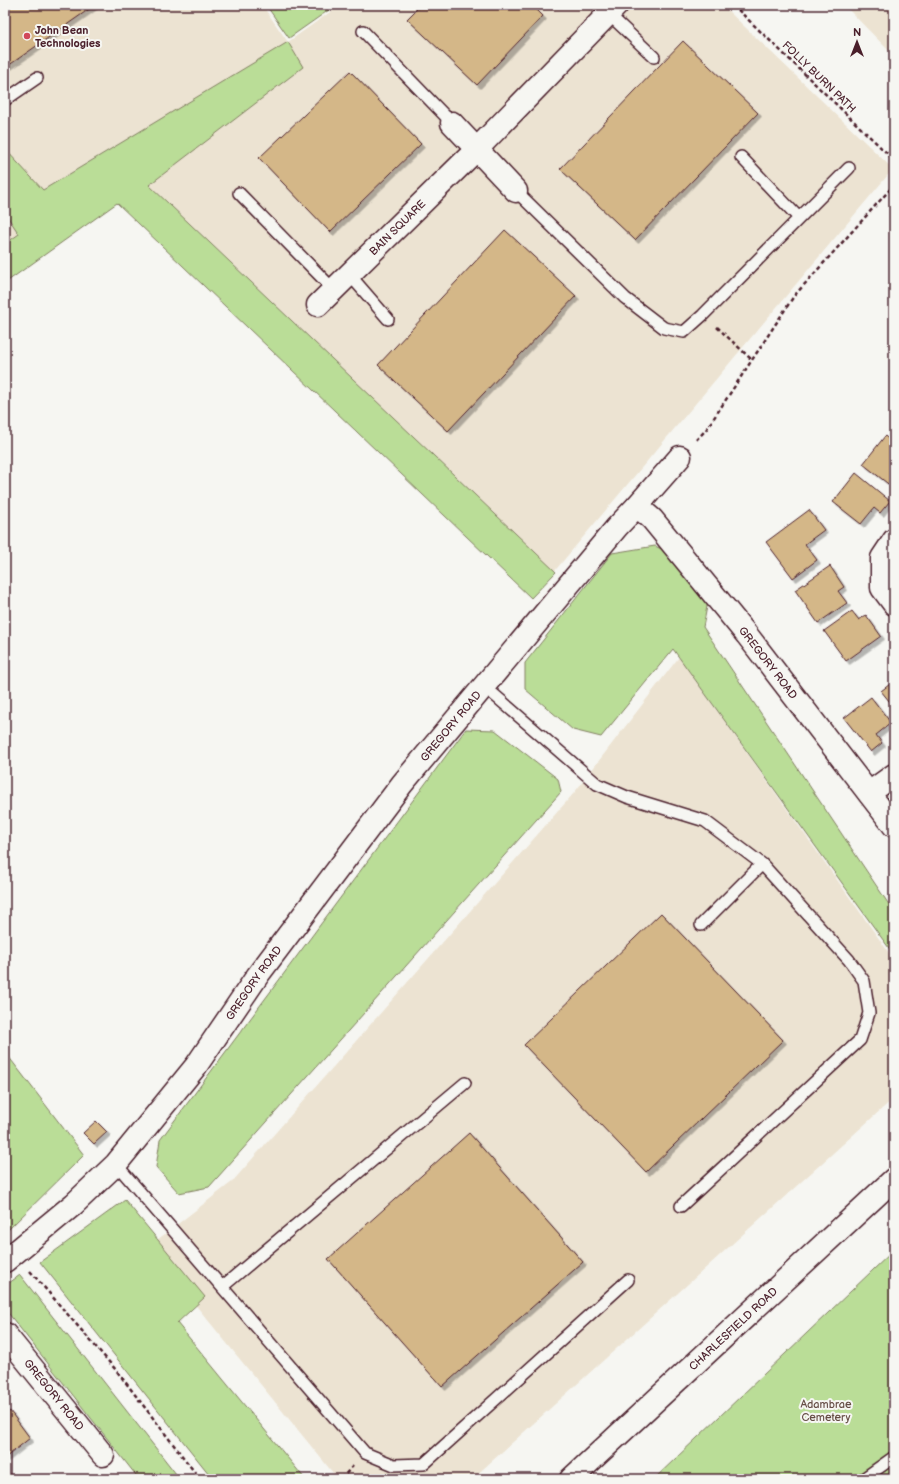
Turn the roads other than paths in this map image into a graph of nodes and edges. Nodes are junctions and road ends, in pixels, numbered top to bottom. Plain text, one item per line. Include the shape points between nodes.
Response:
1 (608, 8) edge
2 (364, 31) dead end
3 (654, 57) dead end
4 (37, 78) dead end
5 (5, 100) edge
6 (452, 123) joint
7 (476, 150) junction
8 (741, 157) dead end
9 (849, 168) dead end
10 (516, 191) joint
11 (239, 193) dead end
12 (798, 217) junction
13 (349, 274) junction
14 (333, 289) junction
15 (318, 305) dead end
16 (388, 319) dead end
17 (680, 457) road end
18 (637, 506) junction
19 (894, 540) edge
20 (894, 604) edge
21 (484, 686) junction
22 (894, 775) edge
23 (869, 793) junction
24 (894, 826) edge
25 (762, 864) junction
26 (701, 925) dead end
27 (465, 1083) dead end
28 (116, 1164) junction
29 (894, 1179) edge
30 (681, 1206) dead end
31 (9, 1258) edge
32 (628, 1280) dead end
33 (222, 1287) junction
34 (5, 1334) edge
35 (103, 1455) dead end
36 (894, 1457) edge
37 (571, 1479) edge
38 (863, 1479) edge

1 - 3 lane
1 - 7 street, BAIN SQUARE
2 - 6 lane
4 - 5 lane
6 - 7 street
7 - 10 street
7 - 13 street, BAIN SQUARE
8 - 12 lane
9 - 12 lane
10 - 12 lane via 625,298 664,328 684,332
11 - 14 lane
13 - 14 street, BAIN SQUARE
13 - 16 lane
14 - 15 street, BAIN SQUARE
17 - 18 street
18 - 21 street, GREGORY ROAD
18 - 23 street, GREGORY ROAD via 652,519 747,635
19 - 20 street via 882,558 882,588
21 - 25 lane via 598,784 627,796 705,820
21 - 28 street, GREGORY ROAD via 402,784 258,975 196,1066
22 - 23 street
23 - 24 street, GREGORY ROAD
25 - 26 lane
25 - 30 lane via 849,960 864,981 869,1013 860,1040
27 - 33 lane
28 - 31 street, GREGORY ROAD via 74,1204
28 - 33 lane
29 - 37 street, CHARLESFIELD ROAD
32 - 33 lane via 424,1464 394,1465 365,1453
34 - 35 street, GREGORY ROAD
36 - 38 lane

